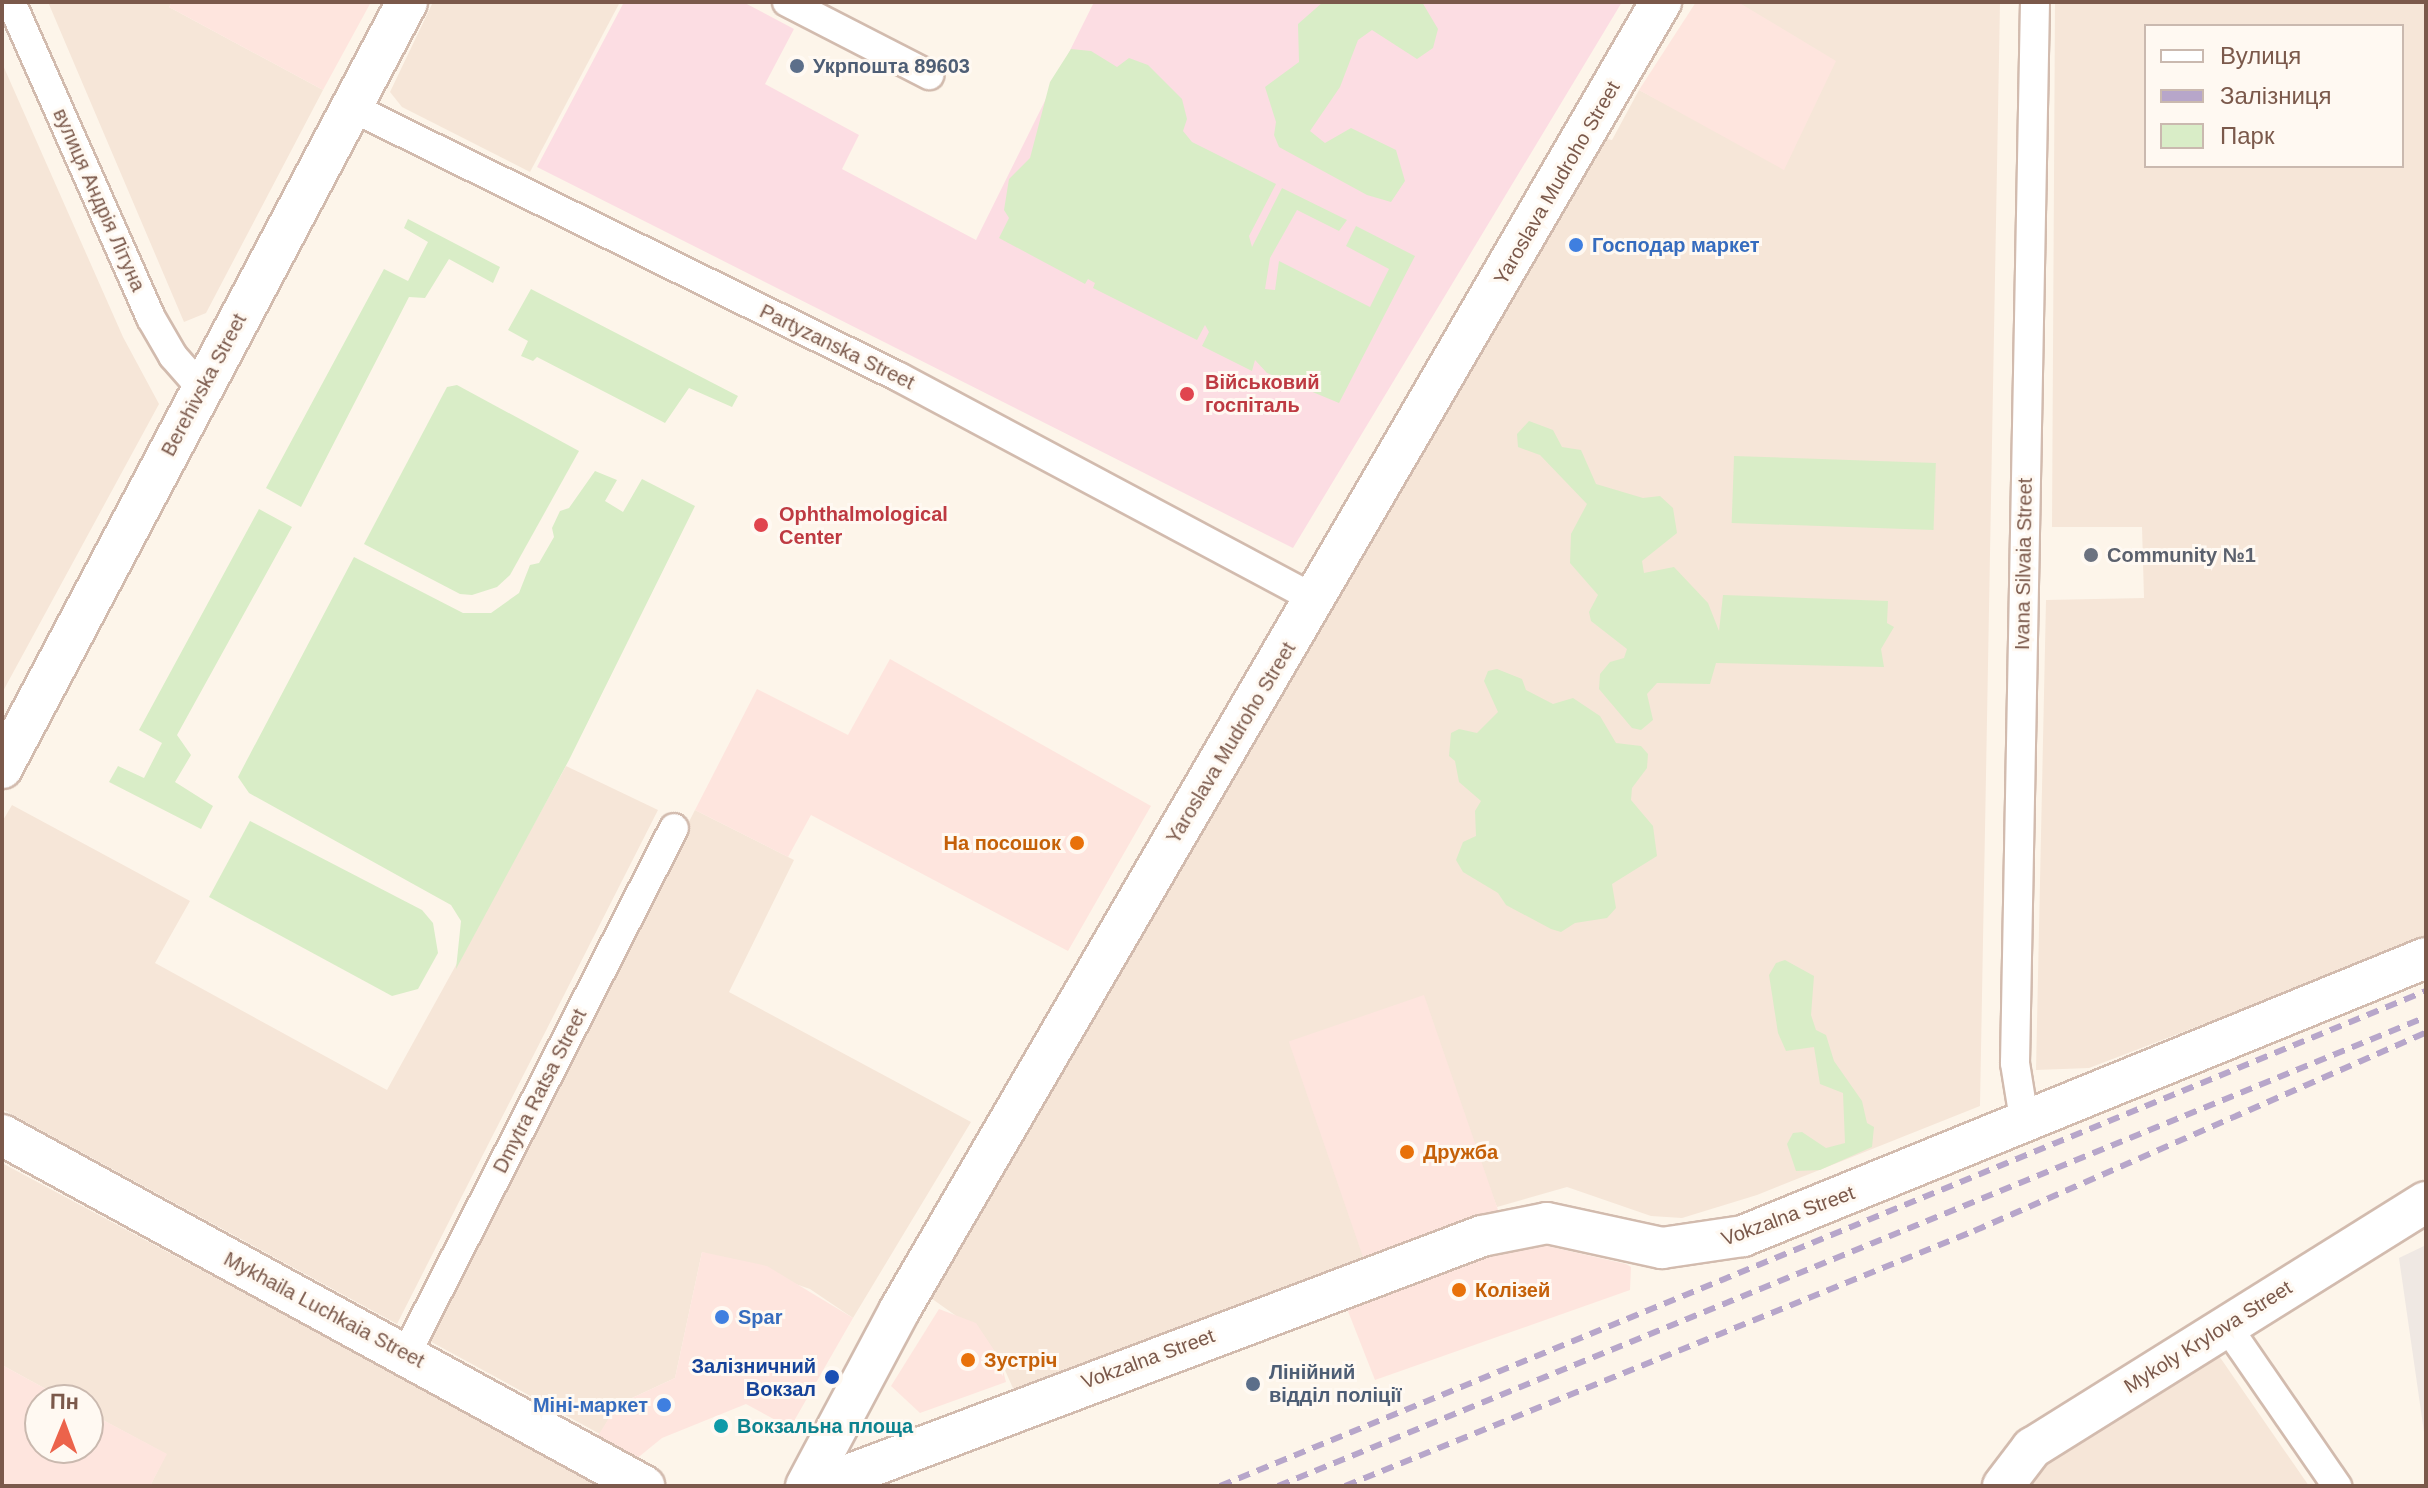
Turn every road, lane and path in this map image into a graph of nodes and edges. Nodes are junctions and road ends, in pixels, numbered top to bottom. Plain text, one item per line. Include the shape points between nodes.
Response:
1 (11, 2) edge
2 (407, 2) edge
3 (787, 2) edge
4 (1661, 2) edge
5 (2035, 2) edge
6 (929, 75) dead end
7 (351, 107) junction
8 (202, 389) junction
9 (1316, 600) junction
10 (2, 768) edge
11 (674, 828) dead end
12 (2426, 958) edge
13 (2025, 1125) junction
14 (2, 1135) edge
15 (2426, 1202) edge
16 (2226, 1325) junction
17 (406, 1354) junction
18 (644, 1486) edge
19 (806, 1486) edge
20 (819, 1486) edge
21 (2003, 1486) edge
22 (2337, 1486) edge

1 - 8 street, вулиця Андрія Літуна via 151,318 173,356
2 - 7 street, Berehivska Street
3 - 6 street
4 - 9 street, Yaroslava Mudroho Street
5 - 13 street, Ivana Silvaia Street via 2015,1063
7 - 8 street, Berehivska Street
7 - 9 street, Partyzanska Street via 899,377
8 - 10 street, Berehivska Street
9 - 19 street, Yaroslava Mudroho Street via 899,1311
11 - 17 street, Dmytra Ratsa Street
12 - 13 street, Vokzalna Street
13 - 20 street, Vokzalna Street via 1716,1243 1662,1248 1547,1223 1482,1236
14 - 17 street, Mykhaila Luchkaia Street
15 - 16 street, Mykoly Krylova Street
16 - 21 street, Mykoly Krylova Street via 2032,1448
16 - 22 street
17 - 18 street, Mykhaila Luchkaia Street

